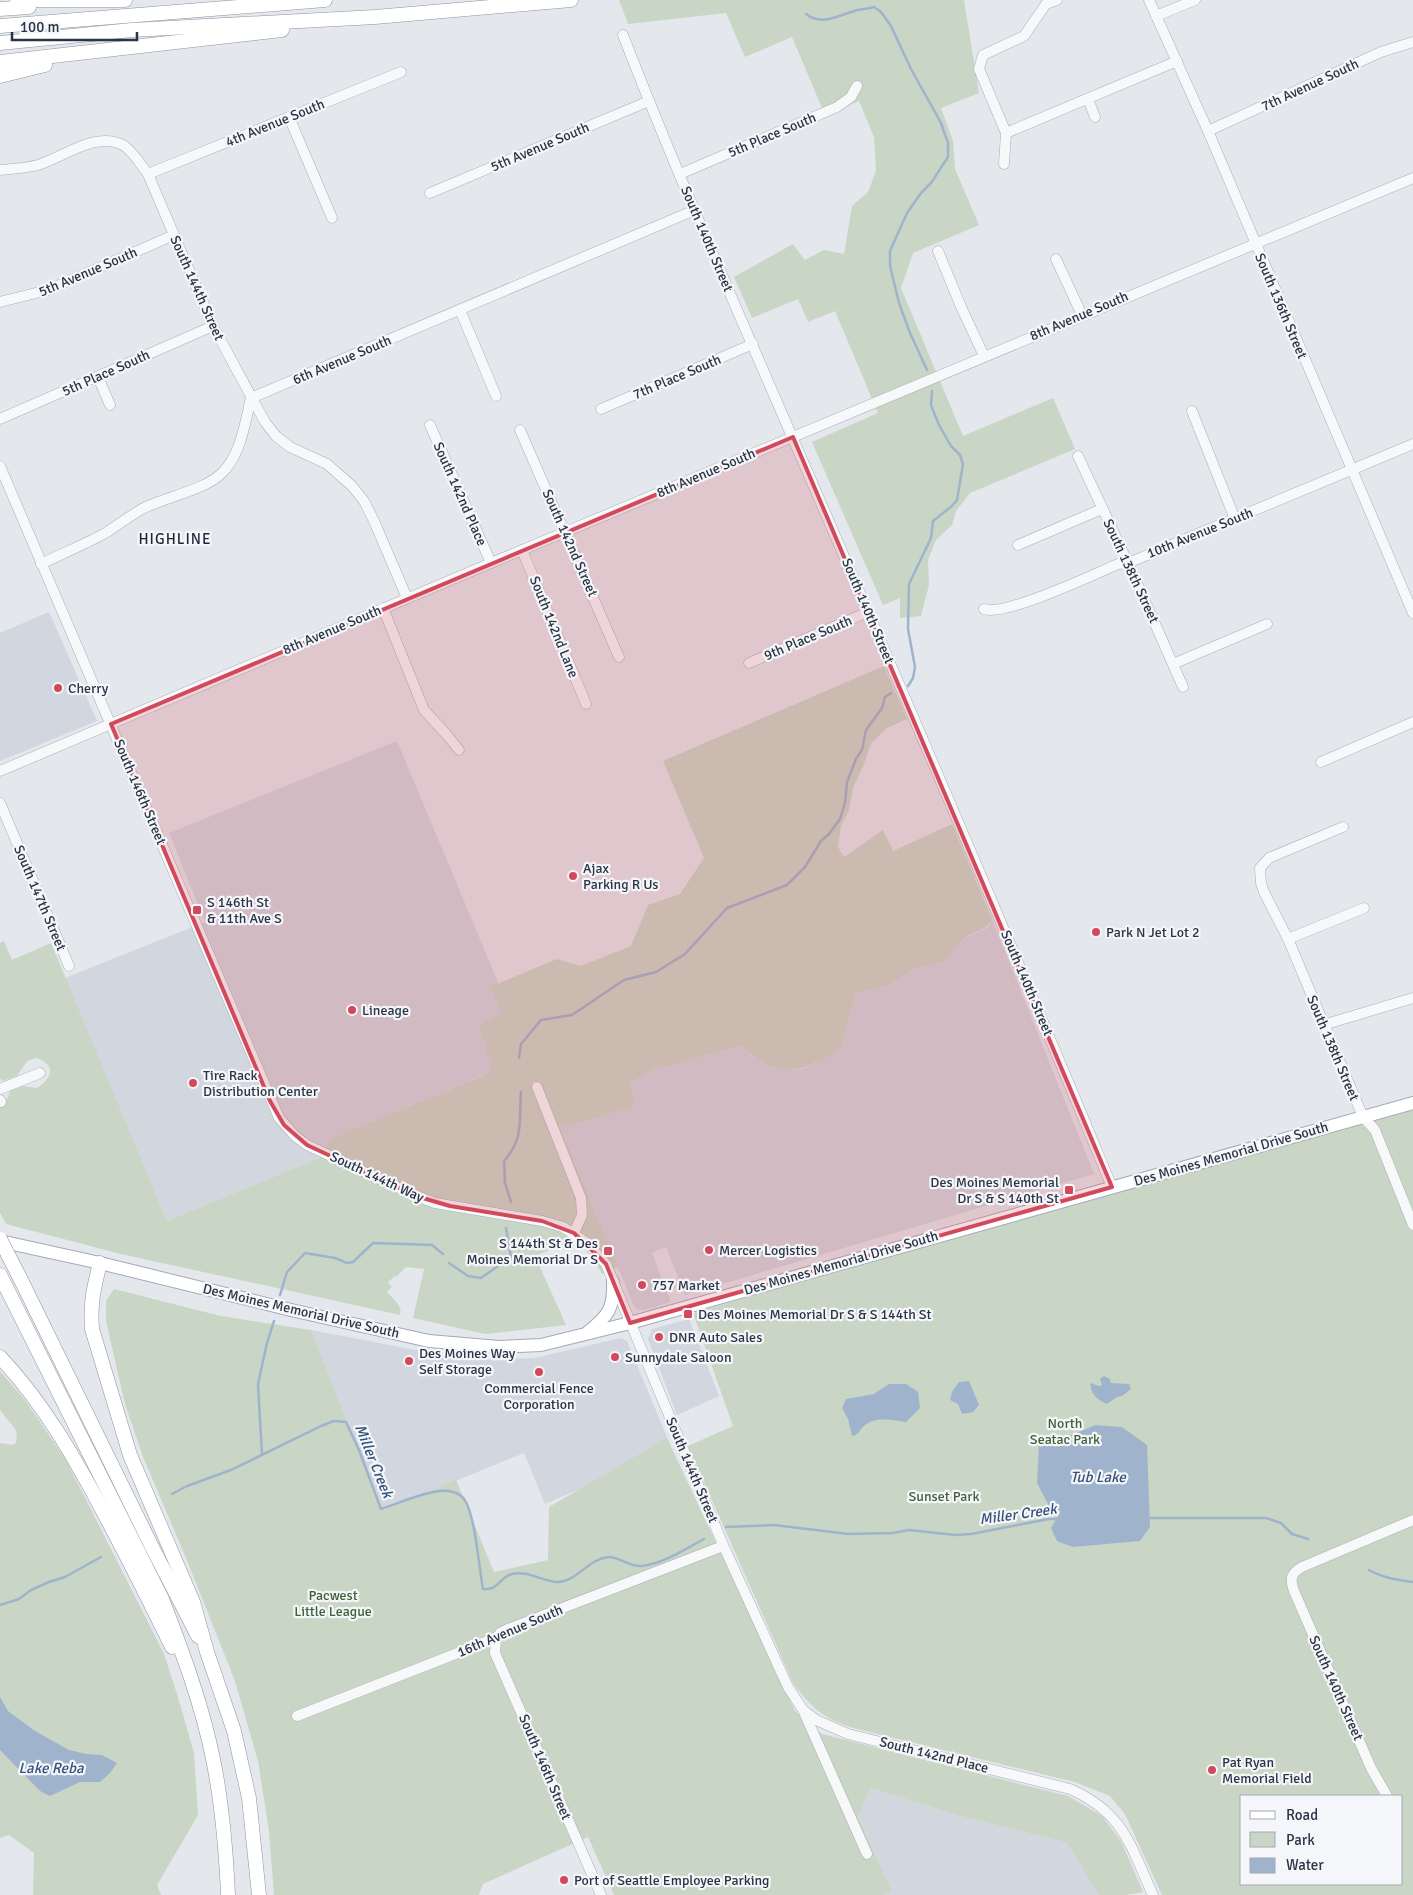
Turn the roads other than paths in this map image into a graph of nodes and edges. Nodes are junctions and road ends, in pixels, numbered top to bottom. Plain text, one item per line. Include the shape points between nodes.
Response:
1 (17, 0) edge
2 (125, 0) edge
3 (325, 0) edge
4 (571, 0) edge
5 (1058, 0) edge
6 (1149, 0) edge
7 (1195, 0) edge
8 (97, 1) edge
9 (0, 9) edge
10 (1156, 16) junction
11 (375, 17) junction
12 (0, 26) edge
13 (623, 35) dead end
14 (1413, 42) edge
15 (0, 43) edge
16 (105, 51) junction
17 (0, 62) edge
18 (1177, 62) junction
19 (402, 72) dead end
20 (0, 76) edge
21 (857, 86) dead end
22 (1088, 99) junction
23 (649, 102) junction
24 (289, 117) junction
25 (1095, 117) dead end
26 (1208, 131) junction
27 (1006, 133) junction
28 (1004, 164) dead end
29 (0, 170) edge
30 (148, 174) junction
31 (680, 174) junction
32 (1413, 178) edge
33 (430, 193) dead end
34 (694, 210) junction
35 (332, 218) dead end
36 (174, 236) junction
37 (1255, 244) junction
38 (938, 250) dead end
39 (1056, 259) dead end
40 (0, 302) edge
41 (460, 310) junction
42 (1082, 315) junction
43 (213, 326) junction
44 (753, 344) junction
45 (984, 356) junction
46 (98, 376) junction
47 (496, 396) dead end
48 (252, 398) junction
49 (110, 405) dead end
50 (601, 409) dead end
51 (1192, 411) dead end
52 (0, 419) edge
53 (430, 425) dead end
54 (520, 430) dead end
55 (792, 437) junction
56 (1413, 444) edge
57 (1078, 456) dead end
58 (0, 466) edge
59 (1352, 469) junction
60 (1102, 508) junction
61 (1235, 519) junction
62 (566, 532) junction
63 (1018, 545) dead end
64 (522, 550) junction
65 (490, 563) junction
66 (1128, 563) junction
67 (41, 564) junction
68 (407, 598) junction
69 (383, 608) junction
70 (984, 609) dead end
71 (868, 612) junction
72 (1413, 613) edge
73 (1267, 624) dead end
74 (619, 657) dead end
75 (749, 663) dead end
76 (1173, 664) junction
77 (1183, 687) dead end
78 (586, 704) dead end
79 (1413, 722) edge
80 (111, 724) junction
81 (459, 750) dead end
82 (1320, 762) dead end
83 (0, 771) edge
84 (0, 803) edge
85 (1344, 827) dead end
86 (1364, 908) dead end
87 (1288, 938) junction
88 (69, 966) dead end
89 (1413, 998) edge
90 (1323, 1025) junction
91 (40, 1073) dead end
92 (537, 1087) dead end
93 (0, 1089) edge
94 (1413, 1103) edge
95 (1363, 1117) junction
96 (279, 1118) joint
97 (1112, 1187) junction
98 (1413, 1225) edge
99 (574, 1233) junction
100 (0, 1240) edge
101 (100, 1263) junction
102 (1, 1276) edge
103 (613, 1282) junction
104 (630, 1323) junction
105 (587, 1334) junction
106 (0, 1357) edge
107 (1413, 1520) edge
108 (723, 1546) junction
109 (496, 1638) junction
110 (207, 1652) junction
111 (196, 1694) junction
112 (803, 1710) junction
113 (297, 1716) dead end
114 (1386, 1795) edge
115 (867, 1854) dead end
116 (228, 1895) edge
117 (259, 1895) edge
118 (601, 1895) edge
119 (1153, 1895) edge

1 - 8 highway
2 - 8 highway
3 - 12 highway
4 - 11 highway
5 - 27 street via 1046,4 1024,36 983,56 979,69
6 - 10 street, South 136th Street
7 - 10 street
8 - 9 highway
10 - 18 street, South 136th Street
11 - 15 highway via 132,30
11 - 16 highway
13 - 23 street, South 140th Street
14 - 26 street, 7th Avenue South via 1380,52
16 - 17 highway
16 - 20 highway
18 - 22 street
18 - 26 street, South 136th Street
19 - 24 street, 4th Avenue South
21 - 31 street, 5th Place South via 851,97 837,108
22 - 25 street
22 - 27 street
23 - 31 street, South 140th Street
23 - 33 street, 5th Avenue South
24 - 30 street, 4th Avenue South
24 - 35 street
26 - 37 street, South 136th Street
27 - 28 street
29 - 30 street, South 144th Street via 38,165 107,141 124,146
30 - 36 street, South 144th Street
31 - 34 street, South 140th Street
32 - 37 street, 8th Avenue South
34 - 41 street, 6th Avenue South
34 - 44 street, South 140th Street
36 - 40 street, 5th Avenue South via 48,290
36 - 43 street, South 144th Street
37 - 42 street, 8th Avenue South
37 - 59 street, South 136th Street
38 - 45 street
39 - 42 street
41 - 47 street
41 - 48 street, 6th Avenue South
42 - 45 street, 8th Avenue South
43 - 46 street, 5th Place South
43 - 48 street, South 144th Street
44 - 50 street, 7th Place South
44 - 55 street, South 140th Street
45 - 55 street, 8th Avenue South
46 - 49 street
46 - 52 street, 5th Place South
48 - 67 street via 242,435 221,474 144,508
48 - 68 street, South 144th Street via 276,436 290,447 326,464 364,501
51 - 61 street
53 - 65 street, South 142nd Place
54 - 62 street, South 142nd Street
55 - 62 street, 8th Avenue South
55 - 71 street, South 140th Street
56 - 59 street, 10th Avenue South
57 - 60 street, South 138th Street
58 - 67 street, South 146th Street
59 - 61 street, 10th Avenue South
59 - 72 street, South 136th Street
60 - 63 street
60 - 66 street, South 138th Street
61 - 66 street, 10th Avenue South
62 - 64 street, 8th Avenue South
62 - 74 street, South 142nd Street
64 - 65 street, 8th Avenue South
64 - 78 street, South 142nd Lane
65 - 68 street, 8th Avenue South
66 - 70 street, 10th Avenue South via 1118,564 1020,605 992,611
66 - 76 street, South 138th Street
67 - 80 street, South 146th Street
68 - 69 street, 8th Avenue South
69 - 80 street, 8th Avenue South
69 - 81 street via 424,710
71 - 75 street, 9th Place South
71 - 97 street, South 140th Street
73 - 76 street
76 - 77 street, South 138th Street
79 - 82 street
80 - 83 street, 8th Avenue South
80 - 96 street, South 146th Street
84 - 88 street, South 147th Street
85 - 87 street, South 138th Street via 1269,858 1260,868 1264,892
86 - 87 street
87 - 90 street, South 138th Street
89 - 90 street
90 - 95 street, South 138th Street
91 - 93 street
92 - 99 street via 581,1198 582,1215
94 - 95 main road, Des Moines Memorial Drive South
95 - 97 main road, Des Moines Memorial Drive South
95 - 98 street, South 138th Street via 1375,1130
96 - 99 street, South 144th Way via 307,1144 416,1196 450,1206 542,1221
97 - 104 main road, Des Moines Memorial Drive South
99 - 103 street, South 144th Street via 597,1252
100 - 101 main road, Des Moines Memorial Drive South
100 - 110 highway, bridge
101 - 105 main road, Des Moines Memorial Drive South via 429,1341 499,1348 541,1345
101 - 110 highway via 91,1308 95,1338 130,1455 193,1602
102 - 111 highway via 162,1599
103 - 104 street, South 144th Street
103 - 105 main road via 612,1307
104 - 105 main road, Des Moines Memorial Drive South
104 - 108 street, South 144th Street
106 - 111 highway via 32,1394 64,1441 128,1558
107 - 114 street, South 140th Street via 1302,1567 1292,1573 1291,1578 1371,1768
108 - 109 street, 16th Avenue South via 508,1629
108 - 112 street, South 144th Street via 788,1687
109 - 113 street, 16th Avenue South
109 - 118 street, South 146th Street via 495,1653
110 - 117 highway via 222,1690 245,1778 254,1832
111 - 116 highway via 213,1759 223,1826
112 - 115 street, South 144th Street
112 - 119 street, South 142nd Place via 816,1720 848,1734 1070,1789 1096,1802 1119,1824

